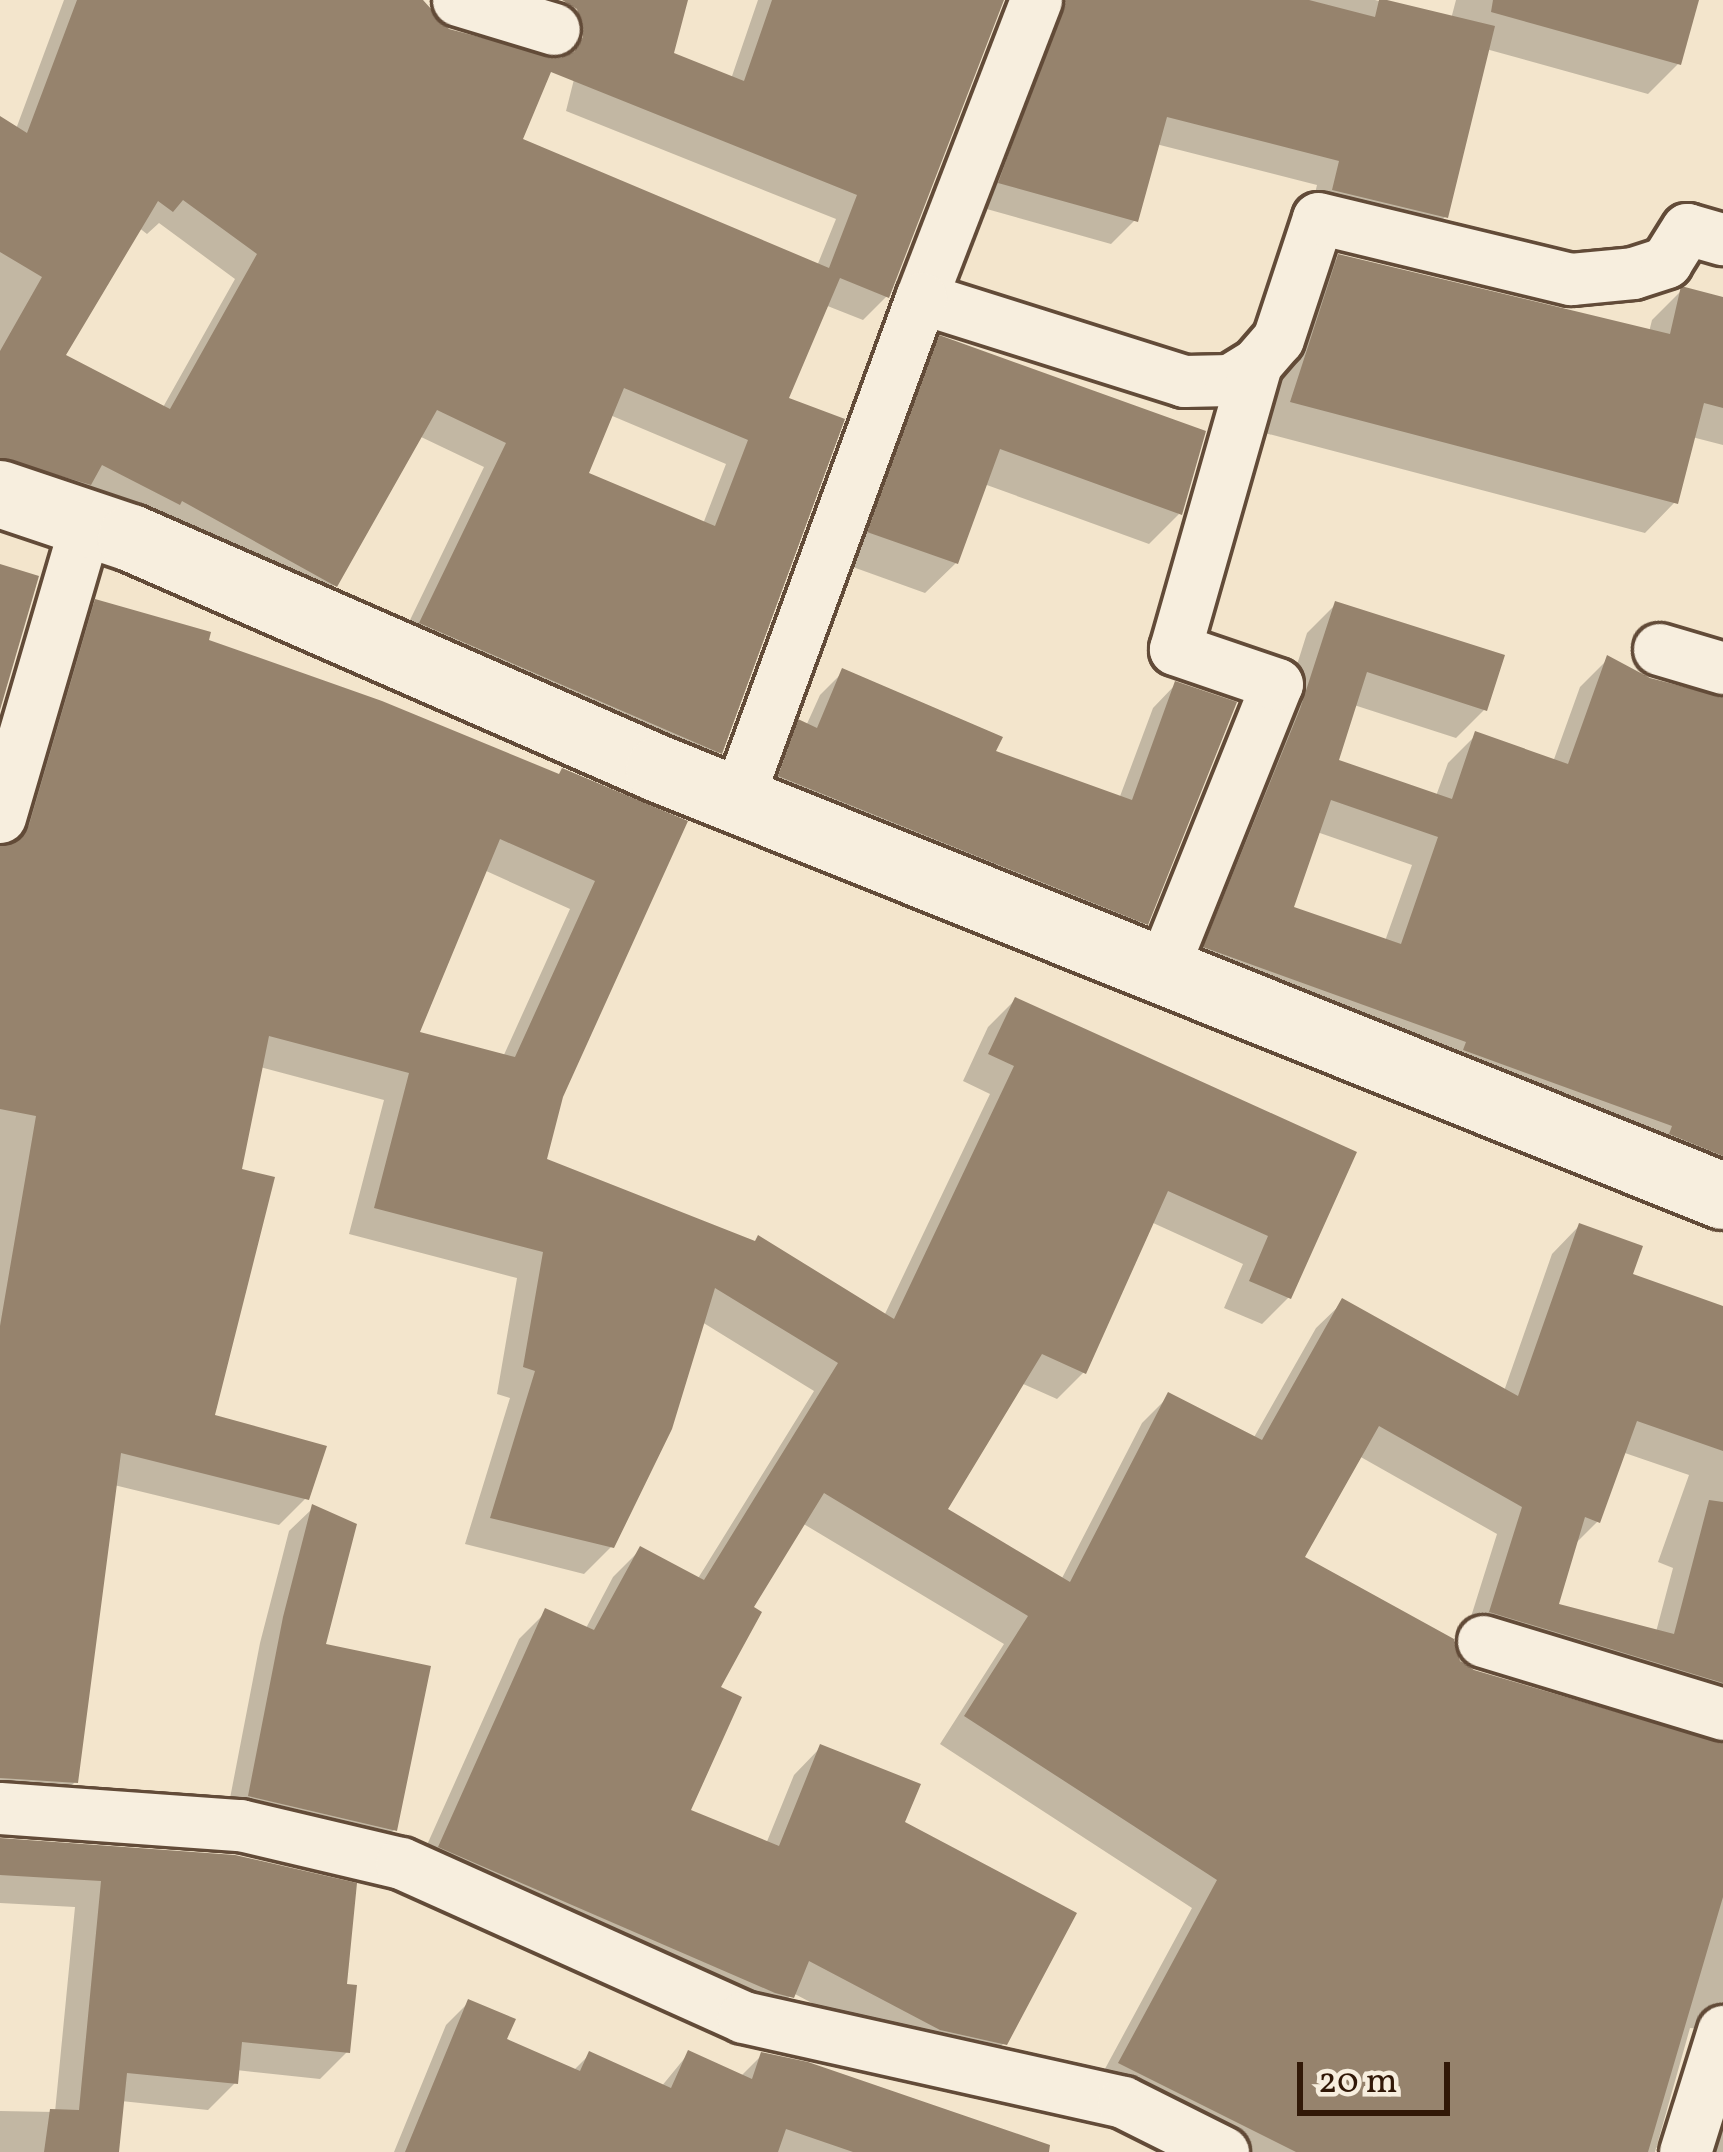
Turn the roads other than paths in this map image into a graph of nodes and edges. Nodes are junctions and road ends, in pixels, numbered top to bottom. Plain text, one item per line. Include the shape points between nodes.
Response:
1 (458, 0) edge
2 (1036, 0) edge
3 (554, 29) dead end
4 (1723, 239) edge
5 (921, 298) junction
6 (1256, 364) junction
7 (0, 494) edge
8 (86, 523) junction
9 (1659, 650) dead end
10 (1723, 668) edge
11 (737, 800) junction
12 (0, 817) edge
13 (1163, 967) junction
14 (1723, 1196) edge
15 (1483, 1641) dead end
16 (1723, 1714) edge
17 (0, 1808) edge
18 (1723, 2031) edge
19 (1222, 2152) edge
20 (1685, 2152) edge

1 - 3 street
2 - 5 street
4 - 6 street via 1687,229 1666,262 1571,279 1318,218 1278,339
5 - 6 street via 1184,381 1230,380
5 - 11 street
6 - 13 street via 1175,649 1277,684
7 - 8 street
8 - 11 street
8 - 12 street
9 - 10 street
11 - 13 street
13 - 14 street
15 - 16 street
17 - 19 street via 240,1825 401,1863 743,2017 1123,2102
18 - 20 street

